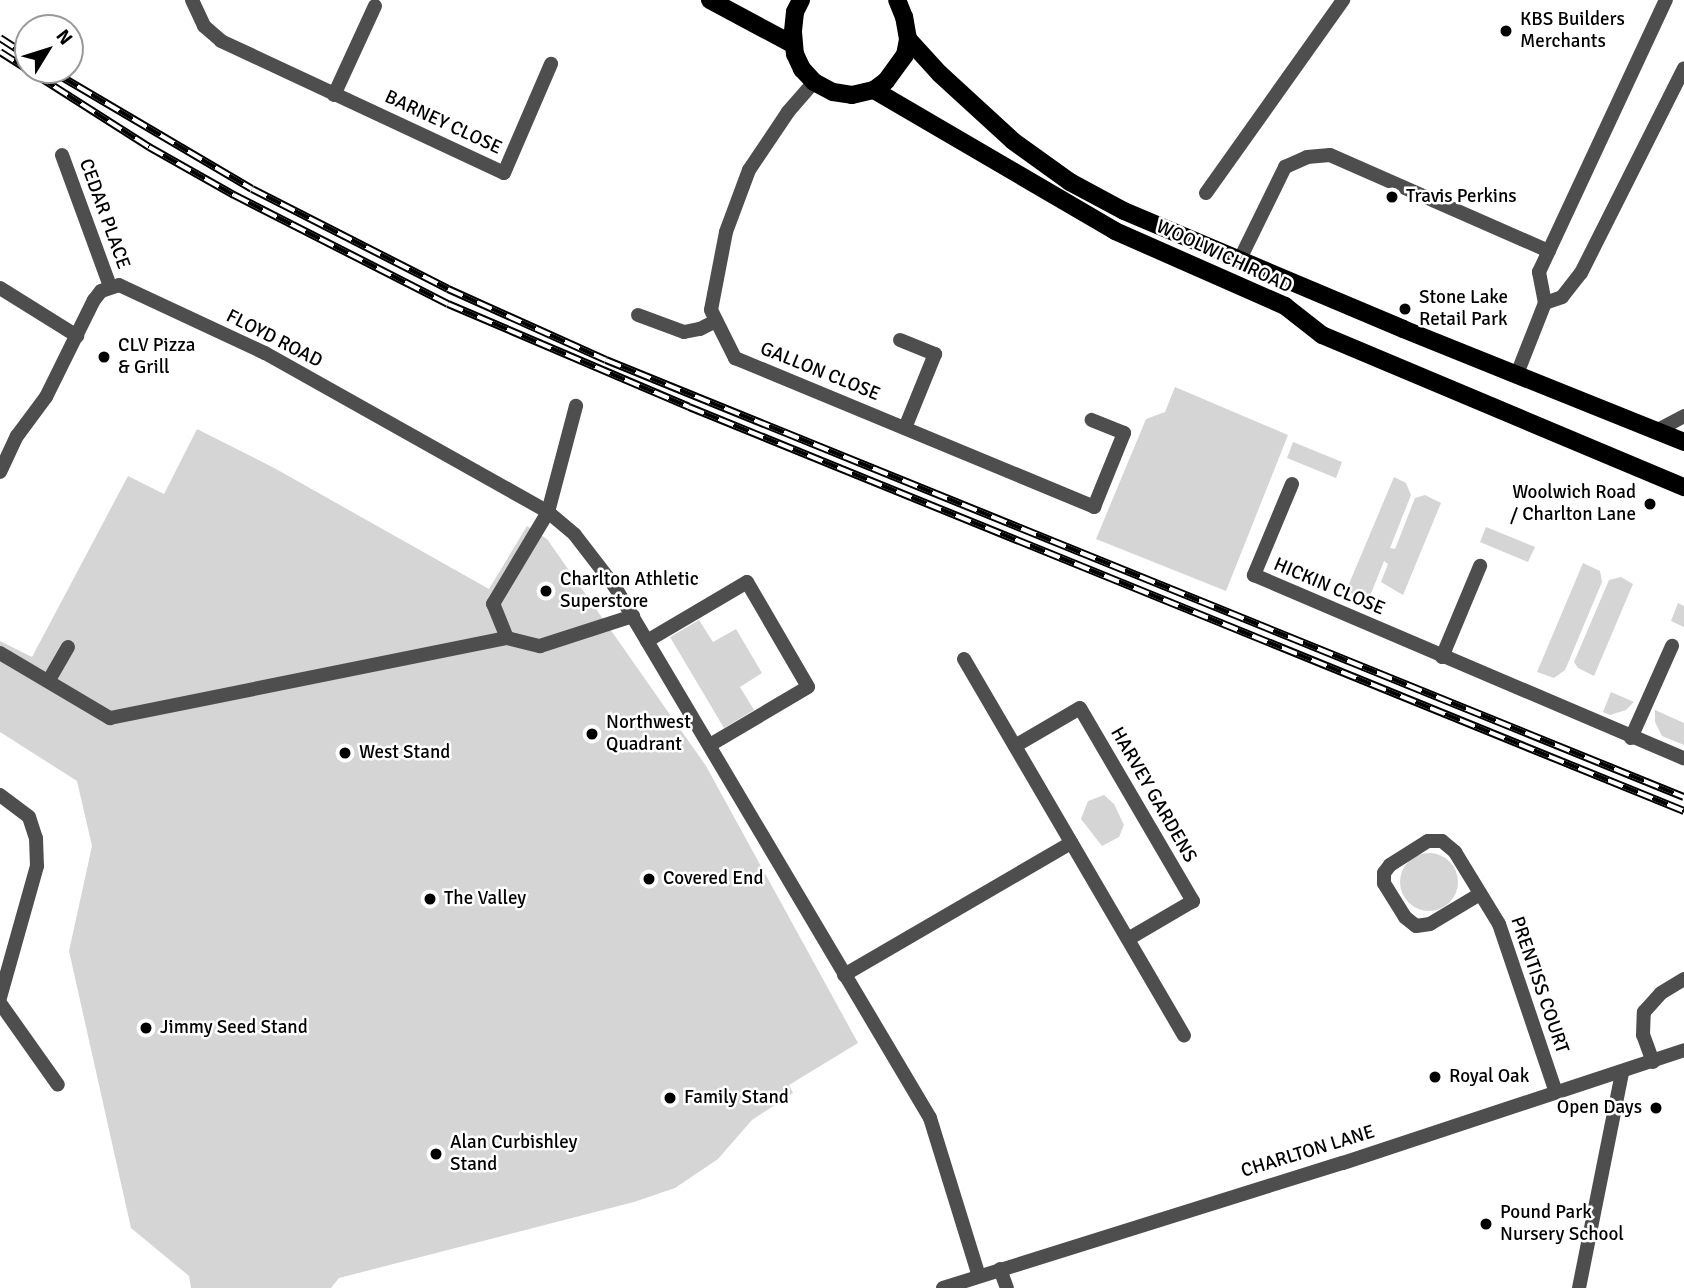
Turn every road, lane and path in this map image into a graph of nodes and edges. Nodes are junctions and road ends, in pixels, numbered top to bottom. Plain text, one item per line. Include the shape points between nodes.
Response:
1 (191, 0) edge
2 (710, 0) edge
3 (801, 0) edge
4 (897, 0) edge
5 (911, 0) edge
6 (1343, 0) edge
7 (1665, 0) edge
8 (375, 6) dead end
9 (904, 17) junction
10 (908, 39) junction
11 (794, 45) junction
12 (551, 64) dead end
13 (1684, 68) edge
14 (814, 82) junction
15 (874, 90) junction
16 (334, 95) junction
17 (62, 155) dead end
18 (1206, 194) dead end
19 (1549, 251) junction
20 (1239, 261) junction
21 (110, 286) junction
22 (0, 288) edge
23 (1545, 303) junction
24 (638, 315) dead end
25 (716, 321) junction
26 (77, 336) junction
27 (900, 340) dead end
28 (1517, 374) junction
29 (576, 406) dead end
30 (1684, 416) edge
31 (1092, 420) dead end
32 (905, 428) junction
33 (1658, 430) junction
34 (1684, 442) edge
35 (0, 472) edge
36 (1292, 484) dead end
37 (1684, 487) edge
38 (548, 512) junction
39 (1480, 566) dead end
40 (633, 617) junction
41 (506, 638) junction
42 (647, 641) junction
43 (1672, 646) dead end
44 (68, 647) dead end
45 (0, 653) edge
46 (1441, 657) junction
47 (964, 659) dead end
48 (49, 680) junction
49 (1631, 738) junction
50 (710, 745) junction
51 (1015, 746) junction
52 (1684, 758) edge
53 (0, 795) edge
54 (1071, 843) junction
55 (1480, 894) junction
56 (1128, 939) junction
57 (844, 975) junction
58 (1684, 979) edge
59 (0, 1000) edge
60 (1184, 1035) dead end
61 (1684, 1050) edge
62 (1653, 1062) junction
63 (1622, 1072) junction
64 (58, 1085) dead end
65 (1556, 1092) junction
66 (1000, 1269) junction
67 (979, 1276) junction
68 (943, 1288) edge
69 (1007, 1288) edge
70 (1580, 1288) edge

1 - 16 street, BARNEY CLOSE via 204,26 221,41
2 - 11 main road
3 - 11 main road via 795,12
4 - 9 main road
5 - 9 street
6 - 18 street
7 - 19 street
8 - 16 street
9 - 10 main road
10 - 15 main road via 896,72
10 - 20 main road, WOOLWICH ROAD via 1013,141 1070,182 1158,227
11 - 14 main road via 802,69
12 - 16 street, BARNEY CLOSE via 504,173
13 - 23 street via 1581,273 1562,297
14 - 15 main road via 852,95
14 - 25 street, GALLON CLOSE via 749,170 726,232 711,310
15 - 37 main road, WOOLWICH ROAD via 1115,231 1285,306 1322,335
17 - 21 street, CEDAR PLACE
19 - 20 street via 1330,155 1307,157 1285,167
19 - 23 street via 1539,272
20 - 28 main road, WOOLWICH ROAD
21 - 26 street via 94,300
21 - 38 street, FLOYD ROAD via 130,288 265,354
22 - 26 street
23 - 28 street
24 - 25 street via 684,332
25 - 32 street, GALLON CLOSE via 735,358
26 - 35 street
27 - 32 street via 935,354
28 - 33 main road, WOOLWICH ROAD
29 - 38 street
30 - 33 street
31 - 32 street, GALLON CLOSE via 1124,433 1094,507
33 - 34 main road, WOOLWICH ROAD
36 - 46 street, HICKIN CLOSE via 1254,575
38 - 40 street via 596,560
38 - 41 street via 493,604
39 - 46 street
40 - 41 street via 540,646
40 - 42 street
41 - 48 street via 110,718
42 - 50 street
42 - 50 street via 747,582 808,687
43 - 49 street
44 - 48 street
45 - 48 street
46 - 49 street, HICKIN CLOSE
47 - 51 street
49 - 52 street, HICKIN CLOSE
50 - 57 street
51 - 54 street
51 - 56 street, HARVEY GARDENS via 1080,708 1193,901
53 - 59 street via 29,817 36,838 37,866
54 - 56 street
54 - 57 street
55 - 55 street, PRENTISS COURT via 1455,852 1442,841 1428,841 1384,873 1384,883 1416,926 1430,925
55 - 65 street, PRENTISS COURT via 1499,924
56 - 60 street
57 - 67 street via 930,1118
58 - 62 street via 1661,993 1644,1012 1643,1035
59 - 64 street
61 - 62 street, CHARLTON LANE
62 - 63 street, CHARLTON LANE
63 - 65 street, CHARLTON LANE
63 - 70 street
65 - 66 street, CHARLTON LANE
66 - 67 street, CHARLTON LANE
66 - 69 street
67 - 68 street, CHARLTON LANE

